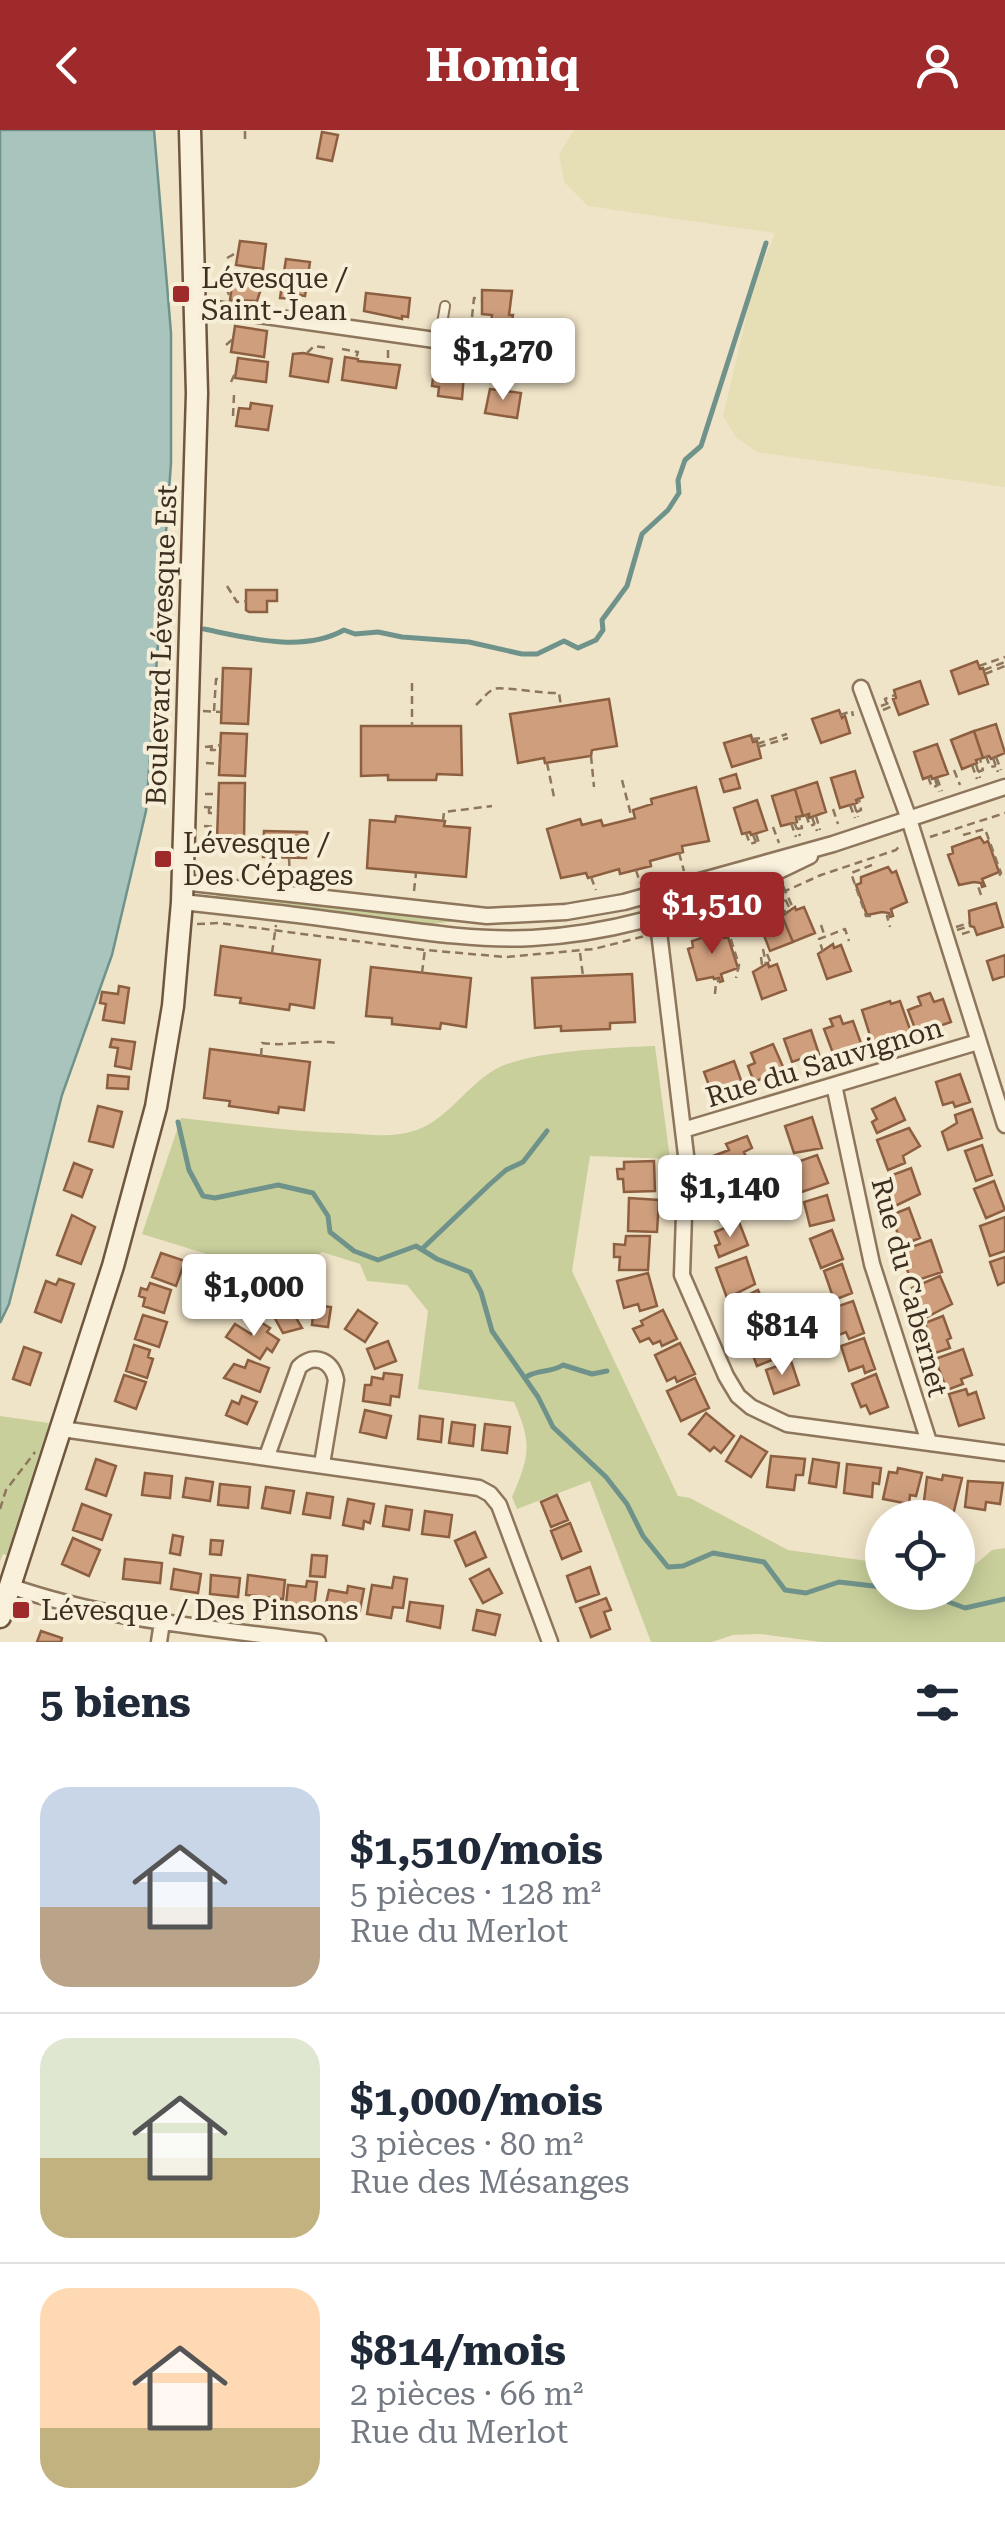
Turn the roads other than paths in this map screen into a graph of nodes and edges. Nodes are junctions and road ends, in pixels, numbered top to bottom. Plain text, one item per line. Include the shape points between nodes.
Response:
1 (190, 130) edge
2 (196, 306) junction
3 (445, 306) dead end
4 (439, 341) junction
5 (464, 344) dead end
6 (861, 688) dead end
7 (1005, 788) edge
8 (909, 819) junction
9 (833, 844) junction
10 (644, 890) junction
11 (182, 892) junction
12 (654, 916) junction
13 (978, 1042) junction
14 (834, 1085) junction
15 (1005, 1125) edge
16 (684, 1130) junction
17 (62, 1428) junction
18 (928, 1442) junction
19 (1005, 1453) edge
20 (267, 1456) junction
21 (322, 1464) junction
22 (10, 1586) junction
23 (0, 1617) edge
24 (162, 1622) junction
25 (159, 1642) edge
26 (318, 1642) edge
27 (550, 1642) edge

1 - 2 street, Boulevard Lévesque Est
2 - 4 street
2 - 11 street, Boulevard Lévesque Est
3 - 4 lane
4 - 5 street
6 - 8 street
7 - 8 street
8 - 9 street
8 - 13 street
9 - 10 street
9 - 12 street via 741,889
10 - 11 street via 593,909 533,916
10 - 12 street
11 - 12 street via 509,938 582,932
11 - 17 street, Boulevard Lévesque Est via 174,1006 156,1106
12 - 16 street
13 - 14 street, Rue du Sauvignon
13 - 15 street
14 - 16 street, Rue du Sauvignon
14 - 18 street, Rue du Cabernet via 863,1230
16 - 18 street via 682,1275 738,1396 787,1424
17 - 20 street
17 - 22 street, Boulevard Lévesque Est
18 - 19 street
20 - 21 street
20 - 21 street via 292,1380 306,1360 326,1361 336,1380
21 - 27 street via 479,1488 499,1505
22 - 23 street, Boulevard Lévesque Est
22 - 24 street via 81,1608
24 - 25 street
24 - 26 street

